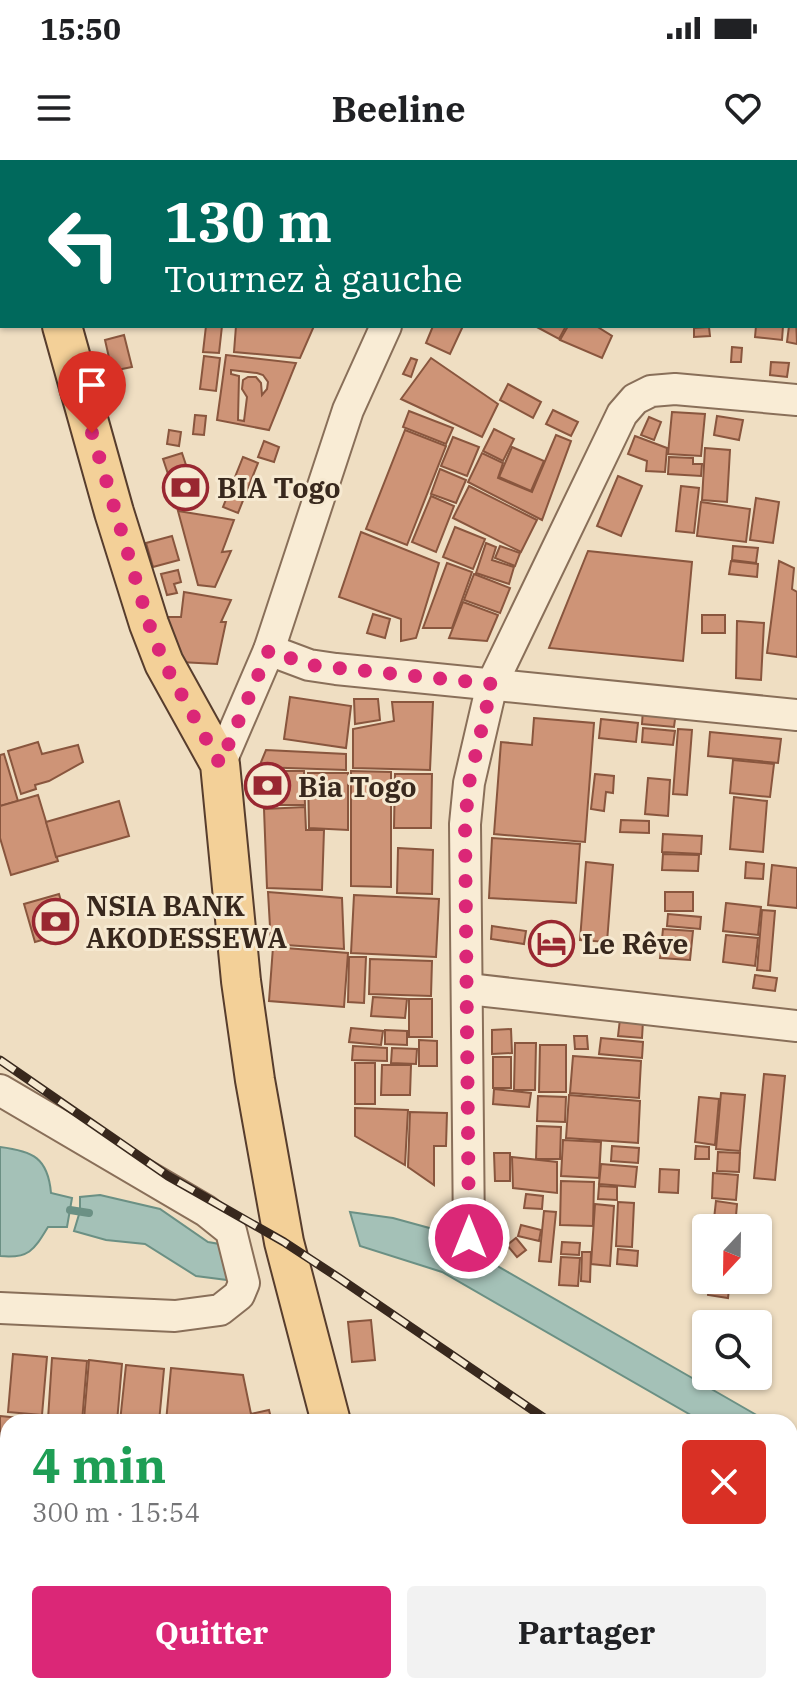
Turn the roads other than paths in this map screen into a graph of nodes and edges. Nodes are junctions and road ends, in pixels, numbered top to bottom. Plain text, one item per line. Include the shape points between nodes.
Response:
1 (63, 328) edge
2 (385, 328) edge
3 (797, 400) edge
4 (269, 650) junction
5 (492, 684) junction
6 (797, 715) edge
7 (220, 764) junction
8 (468, 989) junction
9 (797, 1026) edge
10 (0, 1090) edge
11 (469, 1238) dead end
12 (0, 1308) edge
13 (329, 1414) edge

1 - 7 main road via 149,624 164,663
2 - 4 street via 348,410
3 - 5 street via 675,389 635,399 622,414
4 - 5 street via 322,667
4 - 7 street
5 - 6 street
5 - 8 street via 465,824
7 - 13 main road via 245,1007 284,1241
8 - 9 street
8 - 11 street
10 - 12 street via 206,1211 231,1231 244,1283 239,1295 220,1310 175,1316

